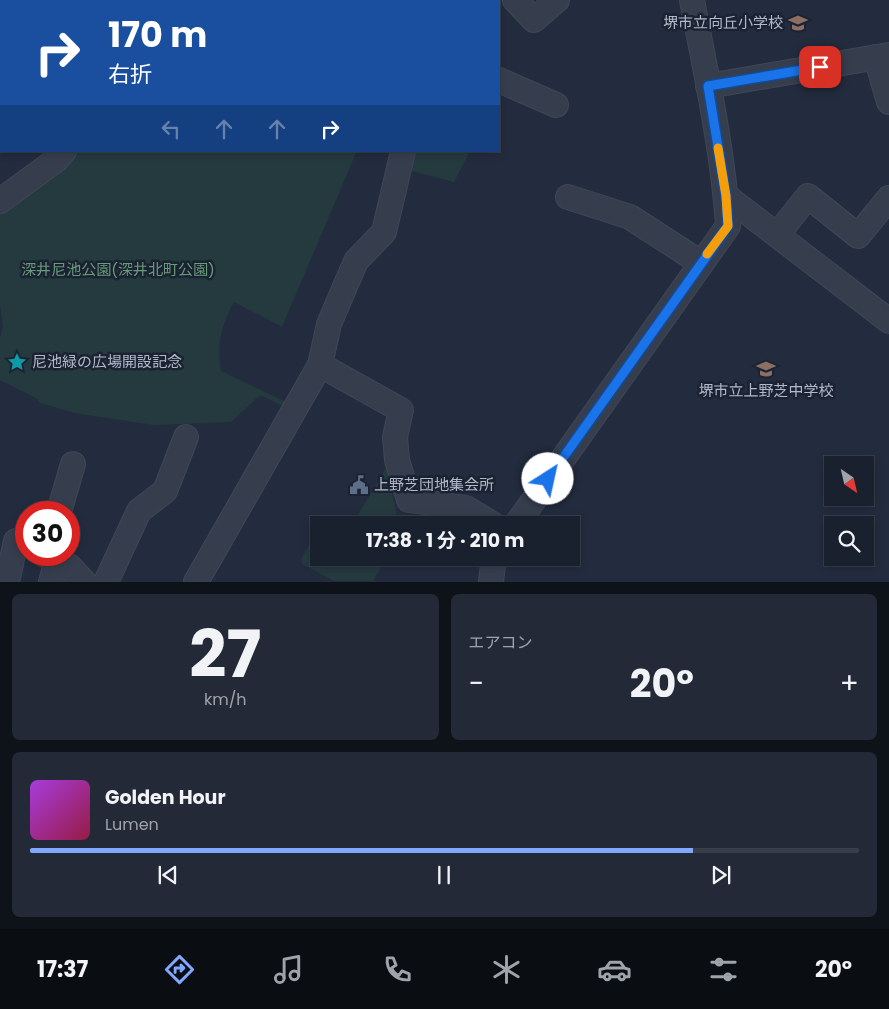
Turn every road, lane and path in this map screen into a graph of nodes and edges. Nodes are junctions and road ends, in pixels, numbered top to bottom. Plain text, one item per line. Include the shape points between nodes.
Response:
1 (515, 0) edge
2 (557, 0) edge
3 (692, 0) edge
4 (882, 56) edge
5 (500, 80) edge
6 (708, 86) junction
7 (889, 98) edge
8 (556, 105) dead end
9 (63, 152) edge
10 (403, 152) edge
11 (726, 196) junction
12 (568, 197) dead end
13 (889, 198) edge
14 (0, 201) edge
15 (777, 235) junction
16 (701, 264) junction
17 (889, 321) edge
18 (320, 365) junction
19 (186, 437) dead end
20 (73, 464) dead end
21 (61, 501) edge
22 (479, 516) edge
23 (522, 516) edge
24 (14, 540) edge
25 (69, 566) edge
26 (493, 566) edge
27 (7, 582) edge
28 (84, 582) edge
29 (106, 582) edge
30 (196, 582) edge
31 (491, 582) edge

1 - 2 street via 534,20
3 - 6 street
4 - 6 street
4 - 7 street
5 - 8 street
6 - 11 street
9 - 14 street
10 - 18 street via 384,232 356,260 329,324
11 - 15 street
11 - 16 street via 728,226
12 - 16 street via 630,217
13 - 15 street via 858,236 808,196
15 - 17 street
16 - 23 street
18 - 22 street via 401,410 394,437 409,500 466,508
18 - 30 street
19 - 29 street via 165,491 139,511
20 - 21 street
24 - 27 street
25 - 28 street
26 - 31 street

